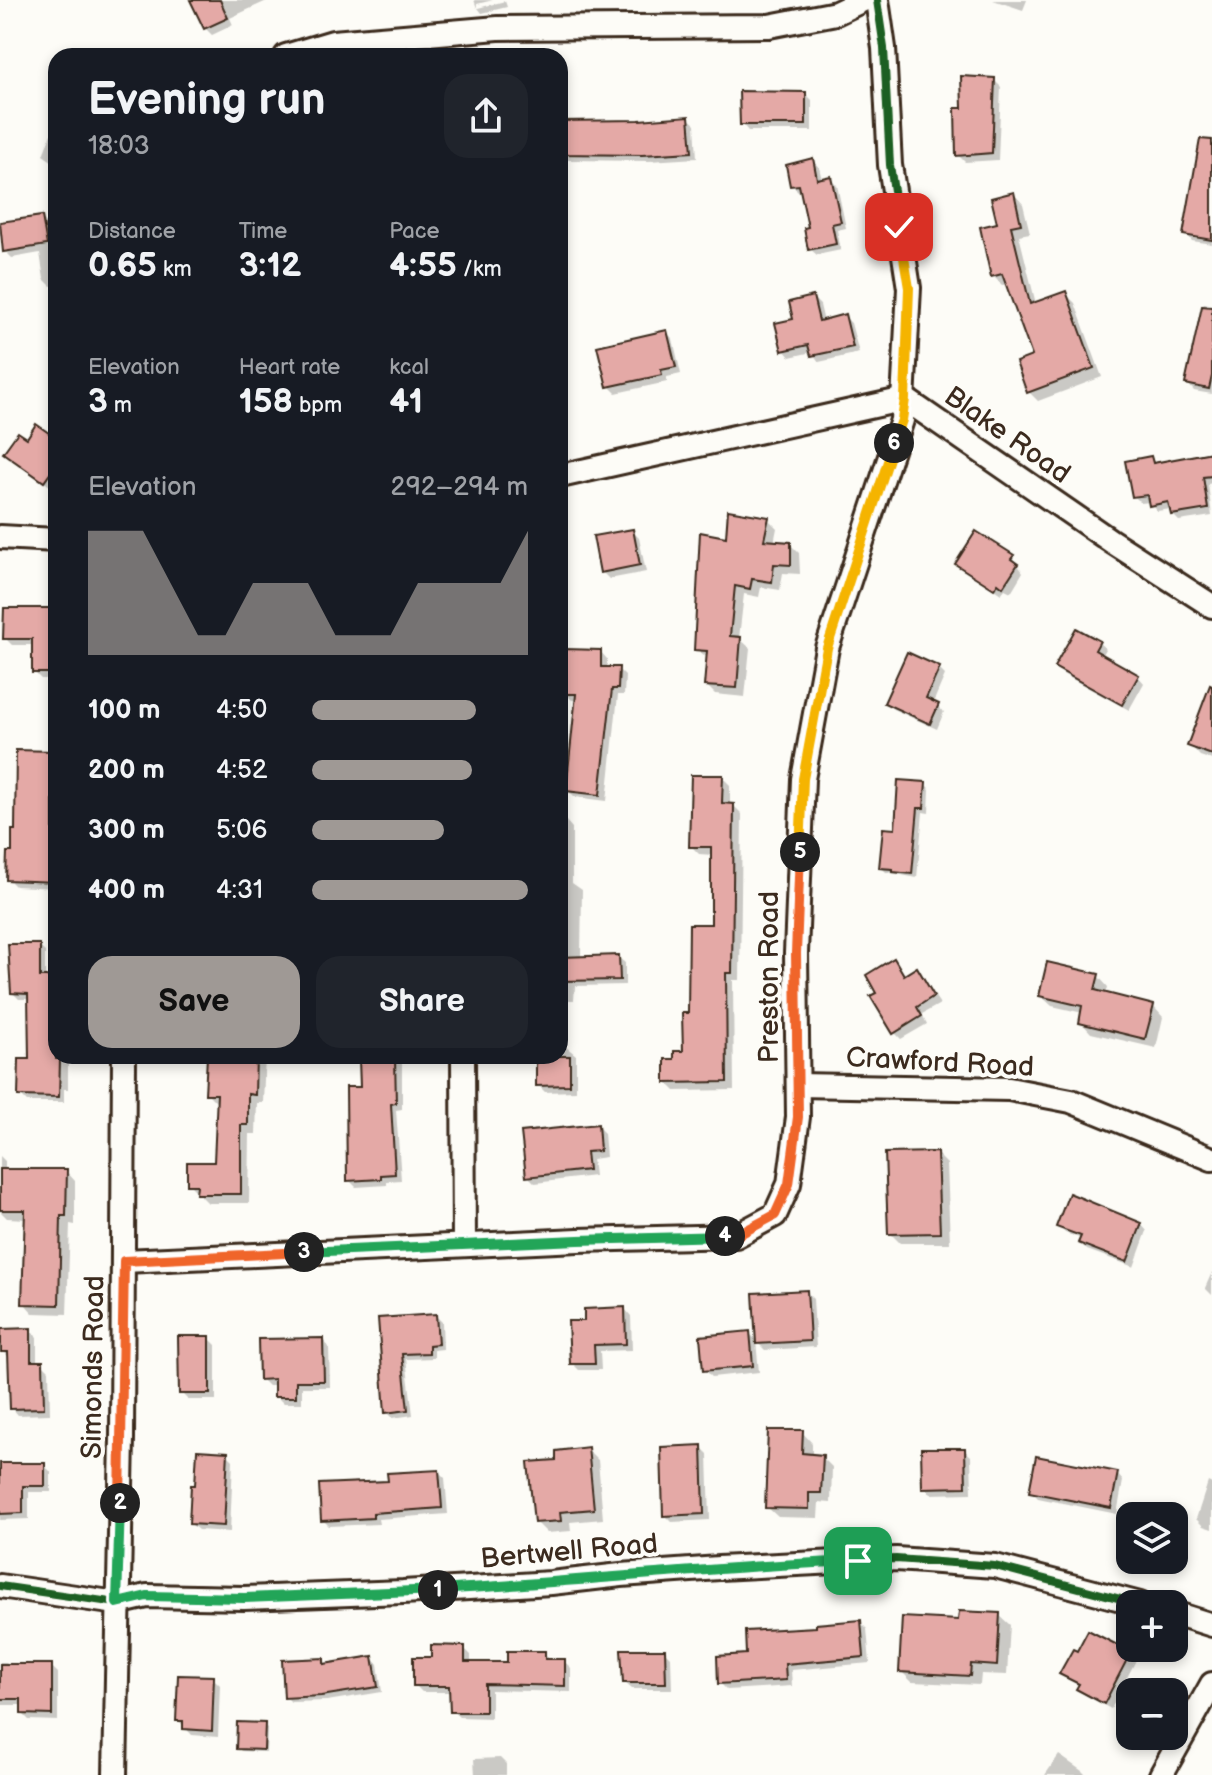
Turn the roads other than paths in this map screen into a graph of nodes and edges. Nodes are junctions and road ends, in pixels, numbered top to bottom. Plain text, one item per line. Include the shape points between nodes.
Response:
1 (863, 0) edge
2 (877, 0) edge
3 (313, 48) edge
4 (905, 399) junction
5 (568, 474) edge
6 (0, 537) edge
7 (48, 540) edge
8 (1212, 606) edge
9 (124, 1064) edge
10 (463, 1064) edge
11 (798, 1085) junction
12 (1212, 1159) edge
13 (464, 1245) junction
14 (124, 1261) junction
15 (0, 1586) edge
16 (1116, 1598) edge
17 (117, 1603) junction
18 (1188, 1617) edge
19 (1212, 1625) edge
20 (1212, 1684) edge
21 (115, 1775) edge
22 (1161, 1775) edge

1 - 3 street via 836,13 769,26 498,28
2 - 4 street, Preston Road via 890,165 909,288
4 - 5 street, Blake Road
4 - 8 street, Blake Road
4 - 11 street, Preston Road via 827,648 803,779 796,953
6 - 7 street
9 - 14 street, Simonds Road
10 - 13 street
11 - 12 street, Crawford Road via 1009,1089 1071,1101
11 - 13 street, Preston Road via 789,1184 775,1215 736,1236
13 - 14 street, Preston Road
14 - 17 street, Simonds Road
15 - 17 street, Bertwell Road
16 - 17 street, Bertwell Road via 995,1566 896,1559 403,1592 147,1596
17 - 21 street, Simonds Road
18 - 19 street
20 - 22 street

